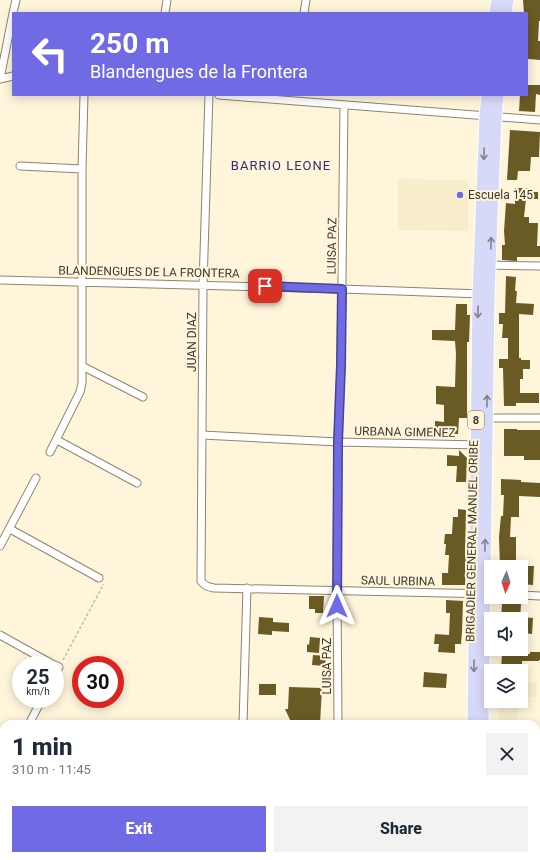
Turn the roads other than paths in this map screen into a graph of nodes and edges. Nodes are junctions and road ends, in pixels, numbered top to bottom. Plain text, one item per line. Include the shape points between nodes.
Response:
1 (16, 0) edge
2 (167, 0) edge
3 (306, 0) edge
4 (497, 0) edge
5 (508, 0) edge
6 (13, 12) edge
7 (165, 12) edge
8 (304, 12) edge
9 (495, 12) edge
10 (506, 12) edge
11 (12, 18) edge
12 (12, 76) edge
13 (0, 79) edge
14 (84, 96) edge
15 (209, 96) edge
16 (243, 96) edge
17 (487, 96) edge
18 (498, 96) edge
19 (290, 98) edge
20 (344, 105) junction
21 (490, 116) junction
22 (540, 120) edge
23 (20, 166) dead end
24 (82, 169) junction
25 (485, 265) junction
26 (540, 266) edge
27 (1, 282) edge
28 (81, 282) junction
29 (203, 285) junction
30 (342, 289) junction
31 (484, 294) junction
32 (82, 366) junction
33 (143, 397) dead end
34 (482, 418) junction
35 (540, 418) edge
36 (202, 435) junction
37 (57, 440) junction
38 (338, 442) junction
39 (481, 445) junction
40 (50, 452) dead end
41 (36, 478) dead end
42 (137, 483) dead end
43 (10, 529) junction
44 (0, 546) edge
45 (99, 578) road end
46 (208, 587) joint
47 (247, 588) junction
48 (337, 591) junction
49 (483, 594) edge
50 (528, 595) edge
51 (540, 596) edge
52 (0, 635) edge
53 (38, 656) edge
54 (478, 685) junction
55 (38, 708) edge
56 (32, 720) edge
57 (243, 720) edge
58 (338, 720) edge
59 (474, 720) edge
60 (482, 720) edge

1 - 6 street
2 - 7 street
3 - 8 street
4 - 9 main road
5 - 10 main road
11 - 13 street
12 - 13 street
14 - 24 street
15 - 29 street, JUAN DIAZ
16 - 19 street
17 - 21 main road, BRIGADIER GENERAL MANUEL ORIBE / 8
18 - 21 main road, BRIGADIER GENERAL MANUEL ORIBE / 8
19 - 20 street
20 - 21 street
20 - 30 street, LUISA PAZ
21 - 22 street
21 - 25 main road, BRIGADIER GENERAL MANUEL ORIBE / 8
23 - 24 street
24 - 28 street
25 - 26 street
25 - 31 main road, BRIGADIER GENERAL MANUEL ORIBE / 8
27 - 28 street, BLANDENGUES DE LA FRONTERA
28 - 29 street, BLANDENGUES DE LA FRONTERA
28 - 32 street
29 - 30 street, BLANDENGUES DE LA FRONTERA
29 - 36 street, JUAN DIAZ
30 - 31 street, BLANDENGUES DE LA FRONTERA
30 - 38 street, LUISA PAZ
31 - 34 main road, BRIGADIER GENERAL MANUEL ORIBE / 8
32 - 33 street
32 - 37 street via 80,392
34 - 35 street
34 - 39 main road, BRIGADIER GENERAL MANUEL ORIBE / 8
36 - 38 street, URBANA GIMENEZ
36 - 46 street, JUAN DIAZ via 201,581
37 - 40 street
37 - 42 street
38 - 39 street, URBANA GIMENEZ
38 - 48 street, LUISA PAZ
39 - 49 main road, BRIGADIER GENERAL MANUEL ORIBE / 8
41 - 43 street
43 - 44 street
43 - 45 street
46 - 47 street, SAUL URBINA
47 - 48 street, SAUL URBINA
47 - 57 street
48 - 49 street, SAUL URBINA
48 - 58 street, LUISA PAZ
49 - 54 main road, BRIGADIER GENERAL MANUEL ORIBE / 8
50 - 51 street
52 - 53 street
54 - 59 main road, BRIGADIER GENERAL MANUEL ORIBE / 8
54 - 60 main road, BRIGADIER GENERAL MANUEL ORIBE / 8
55 - 56 street

